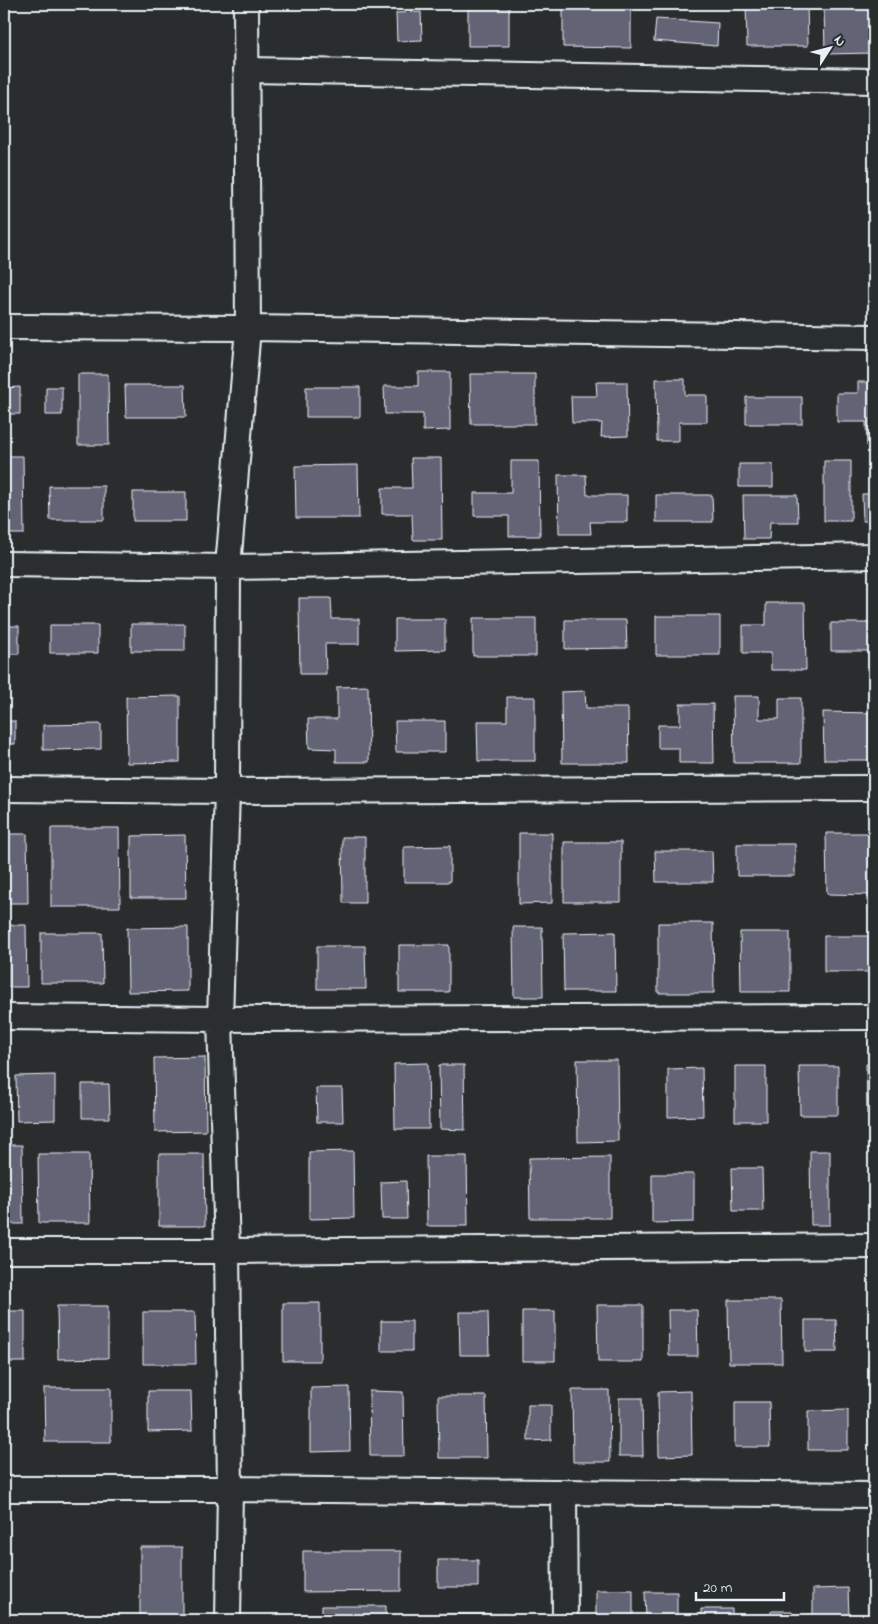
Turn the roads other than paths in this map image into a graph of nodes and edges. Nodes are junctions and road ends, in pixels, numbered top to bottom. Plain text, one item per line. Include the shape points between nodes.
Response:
1 (246, 4) edge
2 (246, 70) junction
3 (874, 81) edge
4 (4, 327) edge
5 (248, 328) junction
6 (874, 336) edge
7 (874, 556) edge
8 (4, 564) edge
9 (228, 567) junction
10 (874, 788) edge
11 (4, 789) edge
12 (227, 791) junction
13 (4, 1016) edge
14 (874, 1017) edge
15 (220, 1019) junction
16 (874, 1246) edge
17 (4, 1251) edge
18 (227, 1251) junction
19 (4, 1489) edge
20 (230, 1489) junction
21 (564, 1492) junction
22 (874, 1495) edge
23 (228, 1620) edge
24 (565, 1620) edge

1 - 2 street
2 - 3 street
2 - 5 street
4 - 5 street
5 - 6 street
5 - 9 street
7 - 9 street
8 - 9 street
9 - 12 street
10 - 12 street
11 - 12 street
12 - 15 street
13 - 15 street
14 - 15 street
15 - 18 street
16 - 18 street
17 - 18 street
18 - 20 street
19 - 20 street
20 - 21 street
20 - 23 street
21 - 22 street
21 - 24 street

